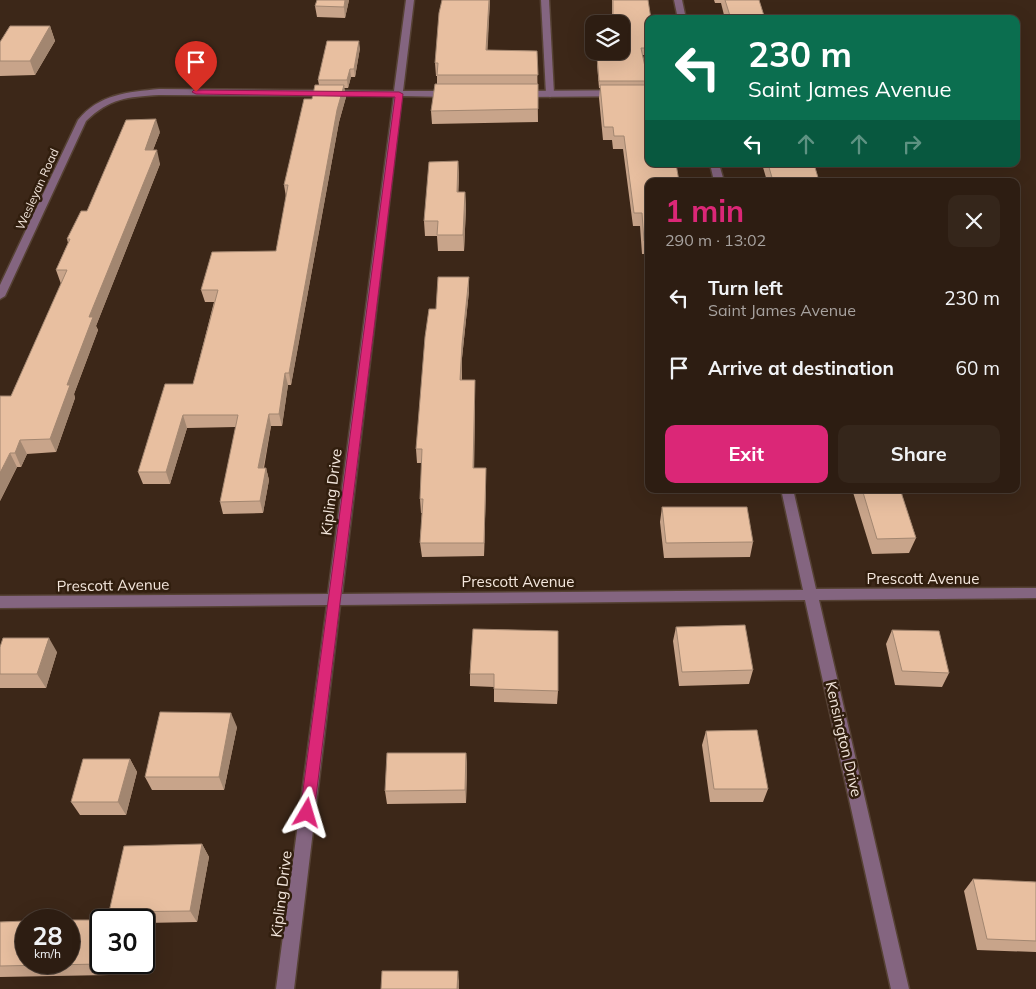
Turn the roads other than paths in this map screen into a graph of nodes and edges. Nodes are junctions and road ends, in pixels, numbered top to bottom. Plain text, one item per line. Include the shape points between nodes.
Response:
1 (410, 0) edge
2 (545, 0) edge
3 (678, 0) edge
4 (681, 15) edge
5 (645, 93) edge
6 (399, 94) junction
7 (455, 94) edge
8 (512, 94) edge
9 (550, 94) junction
10 (0, 296) edge
11 (789, 493) edge
12 (1036, 593) edge
13 (811, 595) junction
14 (334, 598) junction
15 (0, 602) edge
16 (285, 989) edge
17 (900, 989) edge

1 - 6 street, Kipling Drive
2 - 9 street
3 - 4 street
5 - 9 street
6 - 7 street
6 - 10 street, Wesleyan Road via 159,92 131,94 98,104 82,120
6 - 14 street, Kipling Drive
8 - 9 street
11 - 13 street, Kensington Drive
12 - 13 street, Prescott Avenue
13 - 14 street, Prescott Avenue
13 - 17 street, Kensington Drive
14 - 15 street, Prescott Avenue
14 - 16 street, Kipling Drive

